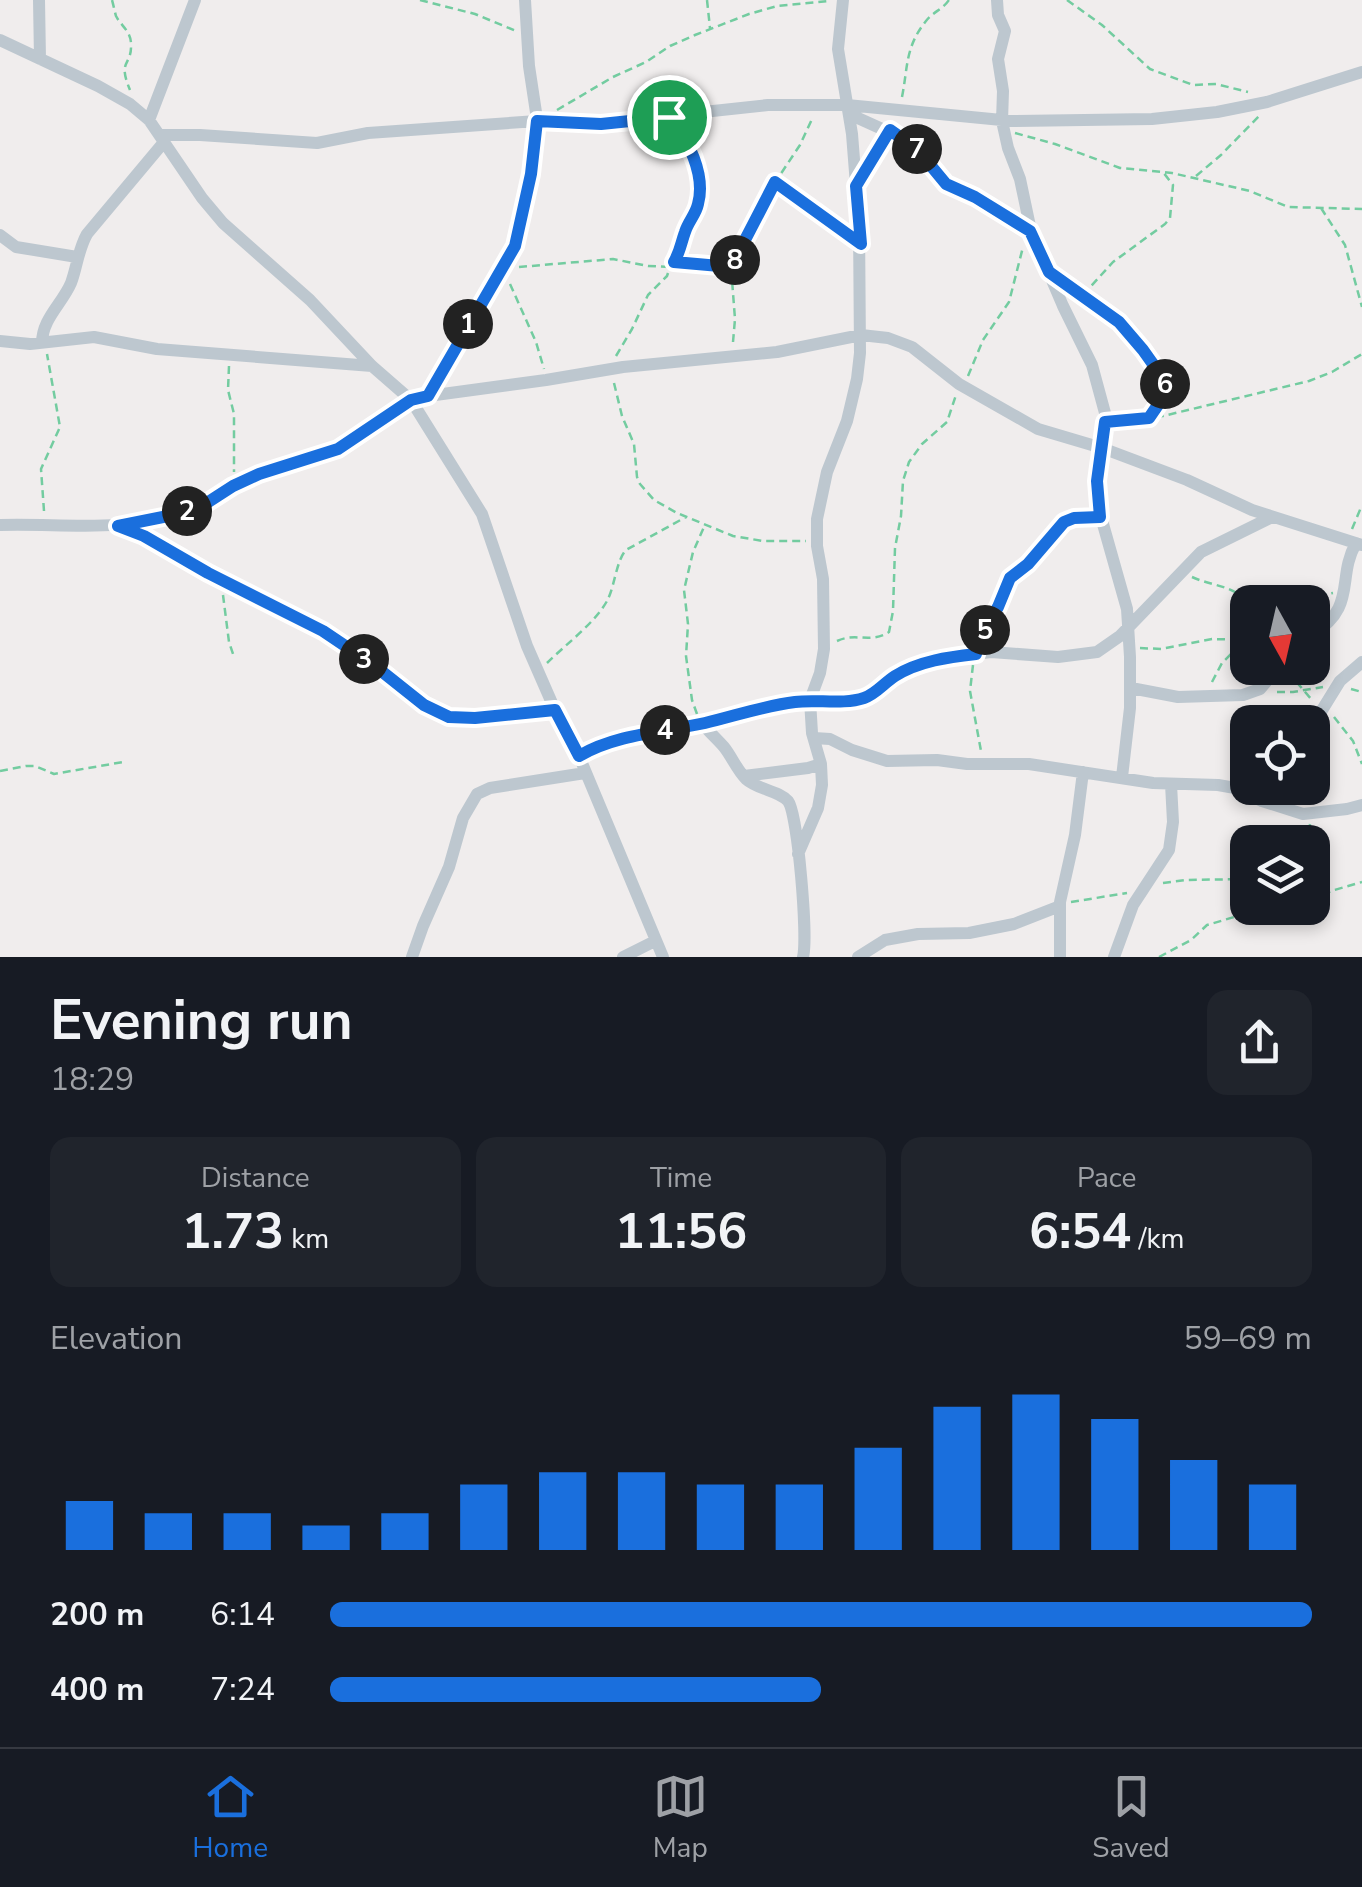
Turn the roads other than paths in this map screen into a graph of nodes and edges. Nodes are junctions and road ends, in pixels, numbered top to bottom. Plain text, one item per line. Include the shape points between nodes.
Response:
1 (39, 0) edge
2 (195, 0) edge
3 (525, 0) edge
4 (997, 0) edge
5 (842, 1) edge
6 (0, 40) edge
7 (40, 59) junction
8 (1362, 72) edge
9 (848, 110) junction
10 (146, 117) junction
11 (538, 121) junction
12 (1003, 124) junction
13 (162, 138) junction
14 (1030, 231) junction
15 (0, 235) edge
16 (78, 258) junction
17 (861, 335) junction
18 (0, 340) edge
19 (44, 343) junction
20 (372, 366) junction
21 (428, 396) junction
22 (411, 400) junction
23 (1102, 448) junction
24 (1272, 517) junction
25 (0, 526) edge
26 (118, 526) junction
27 (1355, 542) edge
28 (1330, 619) edge
29 (1129, 628) junction
30 (1362, 662) edge
31 (1264, 685) edge
32 (1131, 688) junction
33 (810, 700) junction
34 (1325, 705) edge
35 (555, 710) junction
36 (702, 723) junction
37 (814, 738) junction
38 (579, 756) junction
39 (821, 764) junction
40 (584, 772) junction
41 (1082, 772) junction
42 (744, 776) junction
43 (1122, 776) junction
44 (1172, 784) junction
45 (1230, 788) edge
46 (1274, 805) edge
47 (1362, 805) edge
48 (798, 854) junction
49 (1060, 906) junction
50 (655, 941) junction
51 (412, 957) edge
52 (623, 957) edge
53 (663, 957) edge
54 (803, 957) edge
55 (858, 957) edge
56 (1060, 957) edge
57 (1114, 957) edge

1 - 7 street
2 - 10 street
3 - 11 street
4 - 12 street via 1005,31 998,58
5 - 9 street via 838,48
6 - 7 street
7 - 10 street
8 - 12 street via 1217,112
9 - 11 street via 740,106 601,124
9 - 12 street
9 - 14 street via 917,149 946,184
9 - 17 street via 861,244
10 - 13 street
11 - 13 street via 317,143
11 - 21 street via 515,246
12 - 14 street
13 - 16 street via 87,234
13 - 20 street via 223,223
14 - 23 street via 1101,391
15 - 16 street via 16,247
16 - 19 street via 45,326
17 - 21 street
17 - 23 street via 904,343 961,386 1038,428
17 - 33 street via 847,422 817,519 824,649
18 - 19 street
19 - 20 street via 94,337 157,349
20 - 22 street
21 - 22 street
22 - 26 street via 338,449 259,474 202,506
22 - 35 street via 482,514
23 - 24 street
23 - 29 street via 1100,517
24 - 27 street
24 - 29 street via 1201,552
25 - 26 street
26 - 35 street via 323,631 449,717
27 - 28 street via 1344,596
29 - 32 street
29 - 33 street via 1090,653 1008,652 928,662 860,699
30 - 34 street
31 - 32 street via 1244,695 1206,697
32 - 43 street
33 - 36 street
33 - 37 street
35 - 38 street
36 - 38 street
36 - 42 street
37 - 39 street
37 - 41 street via 882,760
38 - 40 street
39 - 42 street
39 - 48 street via 818,808
40 - 50 street
40 - 51 street via 477,794 462,818 450,867
41 - 43 street
41 - 49 street
42 - 48 street via 787,800
43 - 44 street
44 - 45 street
44 - 57 street via 1168,850 1128,915
46 - 47 street via 1303,814
48 - 54 street
49 - 55 street via 969,934 885,940
49 - 56 street
50 - 52 street
50 - 53 street

